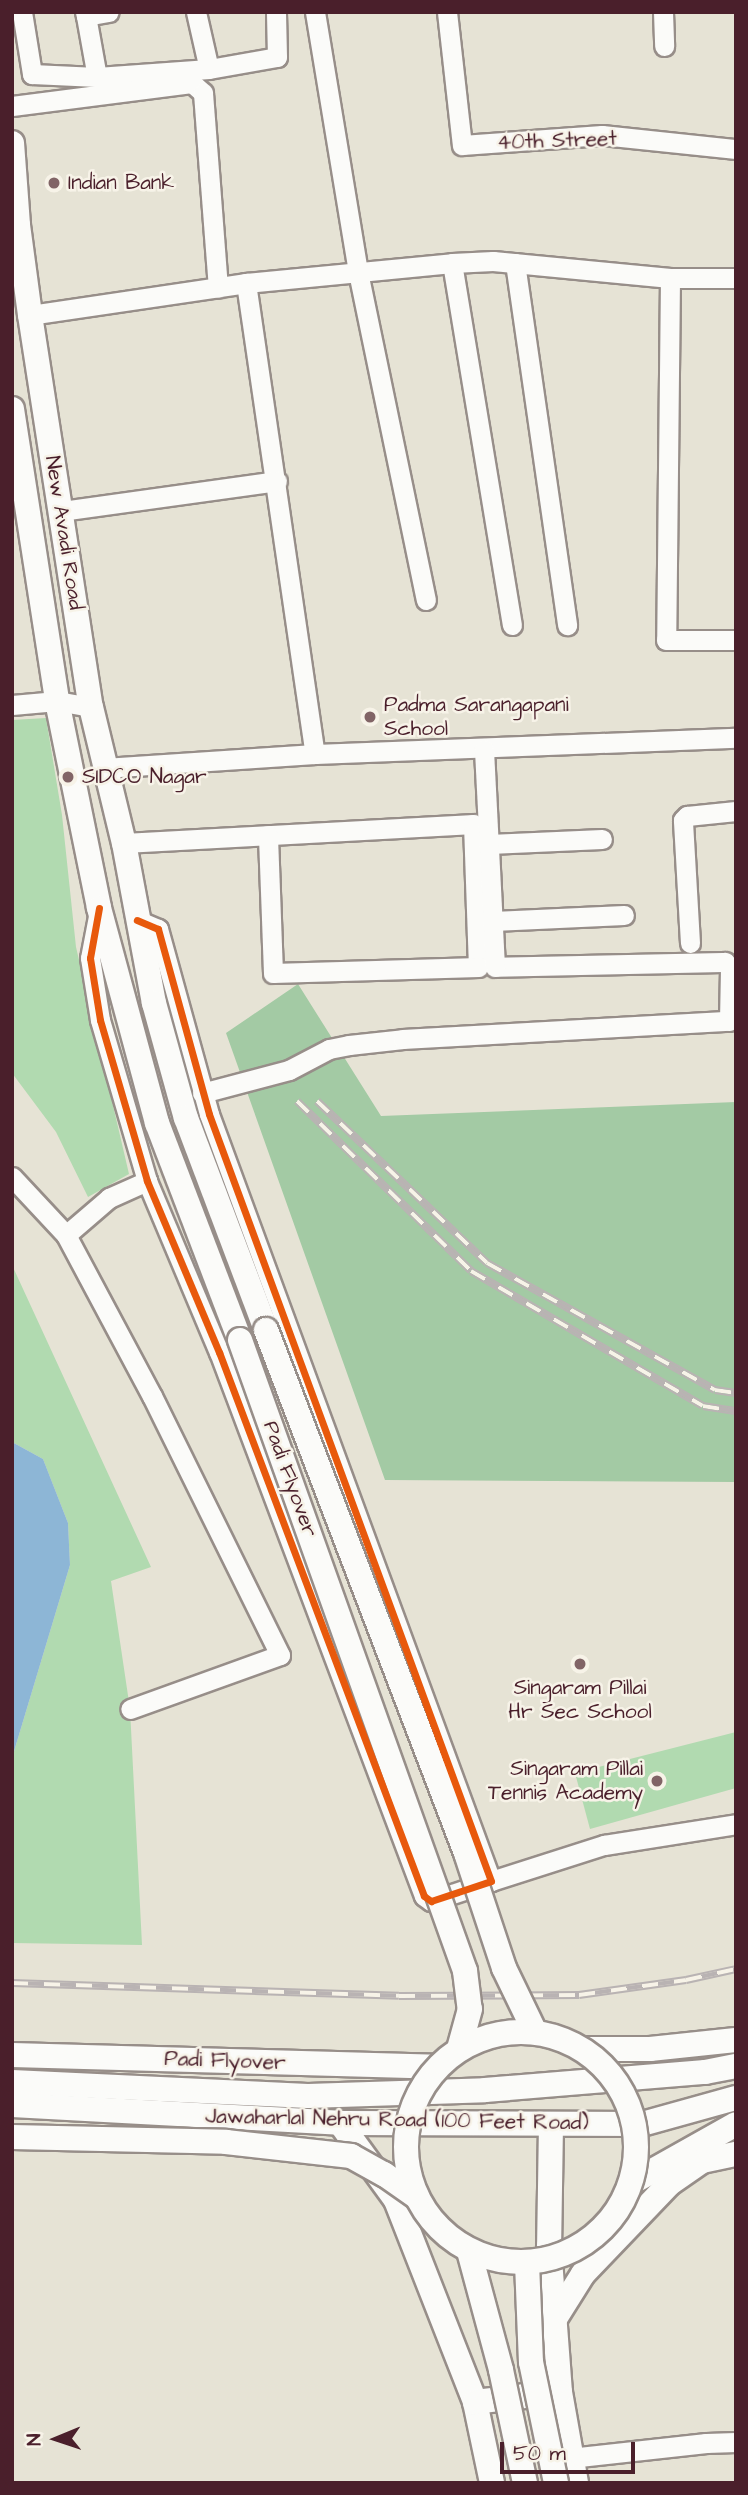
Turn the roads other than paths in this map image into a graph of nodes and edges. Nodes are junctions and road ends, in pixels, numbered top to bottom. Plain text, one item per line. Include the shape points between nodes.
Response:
1 (22, 12) edge
2 (109, 12) edge
3 (196, 12) edge
4 (276, 12) edge
5 (315, 12) edge
6 (447, 12) edge
7 (663, 12) edge
8 (85, 14) edge
9 (664, 46) dead end
10 (209, 69) junction
11 (97, 77) junction
12 (12, 106) edge
13 (12, 143) edge
14 (736, 149) edge
15 (452, 262) junction
16 (515, 263) junction
17 (358, 272) junction
18 (670, 278) junction
19 (736, 278) edge
20 (246, 283) junction
21 (218, 287) junction
22 (30, 315) junction
23 (12, 409) edge
24 (277, 481) junction
25 (61, 511) junction
26 (426, 600) dead end
27 (512, 625) dead end
28 (567, 625) dead end
29 (736, 640) edge
30 (57, 701) junction
31 (12, 705) edge
32 (91, 707) junction
33 (736, 738) edge
34 (484, 749) junction
35 (315, 754) junction
36 (104, 768) junction
37 (736, 811) edge
38 (268, 835) junction
39 (603, 839) dead end
40 (124, 843) junction
41 (489, 844) junction
42 (99, 908) junction
43 (624, 915) dead end
44 (137, 919) junction
45 (493, 921) junction
46 (690, 943) dead end
47 (202, 1093) junction
48 (12, 1177) edge
49 (146, 1181) junction
50 (66, 1235) junction
51 (130, 1709) dead end
52 (736, 1824) edge
53 (491, 1881) junction
54 (535, 2032) junction
55 (736, 2040) edge
56 (459, 2049) junction
57 (583, 2049) junction
58 (12, 2055) edge
59 (736, 2066) edge
60 (437, 2067) junction
61 (12, 2082) edge
62 (736, 2098) edge
63 (12, 2105) edge
64 (340, 2123) junction
65 (551, 2124) junction
66 (736, 2124) edge
67 (12, 2137) edge
68 (736, 2154) edge
69 (631, 2183) junction
70 (417, 2197) junction
71 (469, 2251) junction
72 (527, 2263) junction
73 (556, 2317) junction
74 (560, 2392) junction
75 (475, 2403) junction
76 (736, 2442) edge
77 (570, 2458) junction
78 (492, 2483) edge
79 (525, 2483) edge
80 (556, 2483) edge
81 (576, 2483) edge

1 - 11 street via 32,74
2 - 8 street
3 - 10 street
4 - 10 street via 277,57
5 - 17 street
6 - 14 street, 40th Street via 462,145 602,135
7 - 9 street
8 - 11 street
10 - 11 street
12 - 21 street via 184,83 192,83 204,93
13 - 22 main road, New Avadi Road
15 - 16 street
15 - 17 street
15 - 27 street
16 - 18 street
16 - 28 street
17 - 20 street
17 - 26 street
18 - 19 street
18 - 29 street via 666,640
20 - 21 street
20 - 24 street
21 - 22 street
22 - 25 main road, New Avadi Road
23 - 30 main road, New Avadi Road
24 - 25 street
24 - 35 street
25 - 32 main road, New Avadi Road
30 - 31 street
30 - 32 street
30 - 42 main road, New Avadi Road
32 - 36 main road, New Avadi Road
33 - 34 street
34 - 35 street
34 - 41 street
35 - 36 street
36 - 40 main road, New Avadi Road
37 - 46 street via 683,820
38 - 38 street via 273,972 478,967 473,824
38 - 40 street
39 - 41 street
40 - 44 main road, New Avadi Road
41 - 45 street
42 - 49 street via 90,958 100,1020
42 - 56 main road, Padi Flyover, bridge via 157,1123 240,1340 465,1971 470,2009
43 - 45 street
44 - 47 street via 158,929
44 - 54 main road, Padi Flyover, bridge via 154,1003 186,1118 466,1853 505,1968
45 - 47 street via 495,967 725,962 730,968 730,1018 726,1022 349,1045 329,1049 289,1070
47 - 53 street
48 - 50 street
49 - 50 street via 109,1198
49 - 53 street via 219,1352 424,1896 432,1901
50 - 51 street via 152,1396 280,1655
52 - 53 street via 604,1845
54 - 56 main road, bridge via 495,2034
54 - 57 main road, bridge
55 - 57 main road via 650,2049
56 - 60 main road, bridge
57 - 69 main road, bridge via 611,2074 630,2108 637,2145
58 - 60 main road, Padi Flyover
59 - 61 main road, Jawaharlal Nehru Road (100 Feet Road) via 485,2090 308,2096
60 - 70 main road, bridge via 410,2115 405,2143
62 - 65 main road, Jawaharlal Nehru Road (100 Feet Road) via 642,2124
63 - 64 main road, Jawaharlal Nehru Road (100 Feet Road)
64 - 65 main road, Jawaharlal Nehru Road (100 Feet Road)
64 - 75 main road via 396,2200
65 - 73 main road via 549,2246
66 - 69 main road
67 - 70 main road, bridge via 226,2142 351,2156
68 - 73 main road via 702,2161 668,2184 583,2274
69 - 72 main road, bridge via 615,2214 592,2239 561,2256
70 - 71 main road, bridge via 439,2228
71 - 72 main road, bridge via 497,2261
71 - 79 main road, bridge
72 - 80 main road, bridge via 531,2362
73 - 74 main road
74 - 75 main road
74 - 77 main road
75 - 78 main road
76 - 77 street
77 - 81 main road

